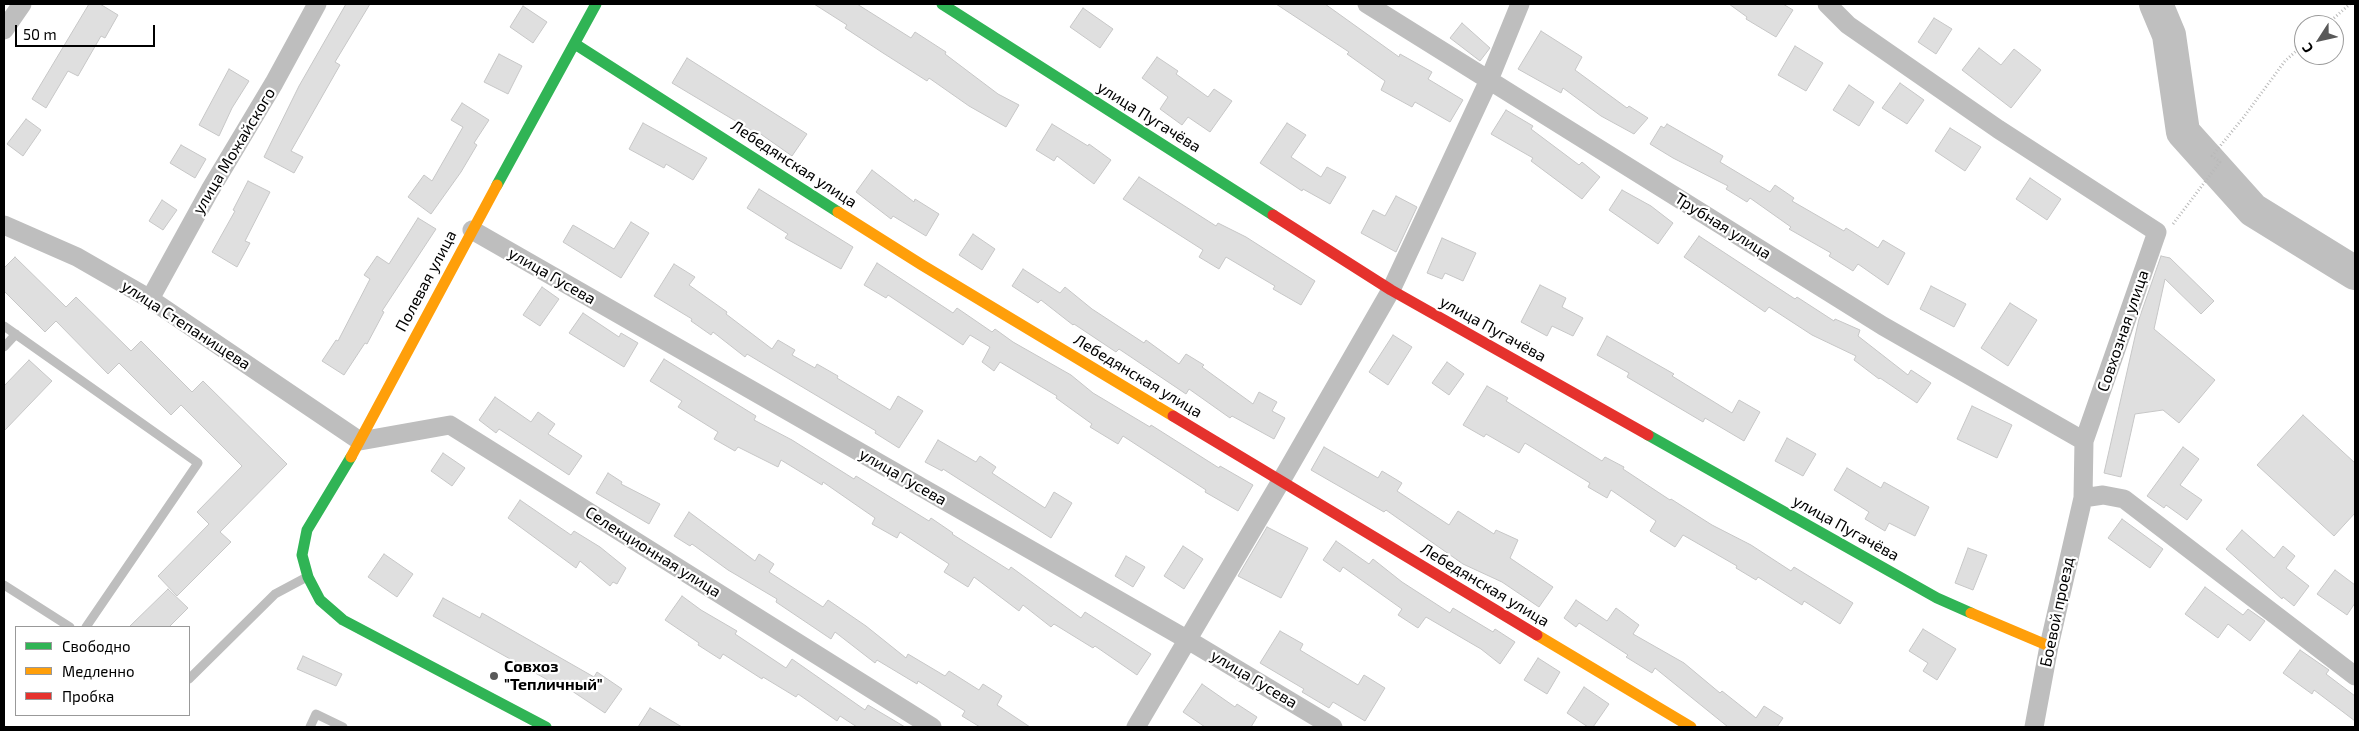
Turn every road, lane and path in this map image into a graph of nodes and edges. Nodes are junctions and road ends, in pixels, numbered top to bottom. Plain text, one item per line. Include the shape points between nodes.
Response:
1 (22, 4) edge
2 (317, 4) edge
3 (596, 4) edge
4 (942, 4) edge
5 (1367, 4) edge
6 (1520, 4) edge
7 (1827, 4) edge
8 (2350, 4) edge
9 (2337, 15) edge
10 (4, 30) edge
11 (575, 44) junction
12 (2294, 53) edge
13 (1489, 80) junction
14 (4, 226) edge
15 (472, 230) junction
16 (2157, 232) junction
17 (1390, 290) junction
18 (150, 299) junction
19 (4, 326) edge
20 (16, 334) junction
21 (4, 347) edge
22 (360, 441) junction
23 (2084, 441) junction
24 (1281, 481) junction
25 (2083, 498) junction
26 (308, 577) junction
27 (4, 585) edge
28 (69, 626) edge
29 (87, 626) edge
30 (1188, 640) junction
31 (2049, 646) junction
32 (2355, 676) edge
33 (190, 678) edge
34 (310, 727) edge
35 (343, 727) edge
36 (546, 727) edge
37 (932, 727) edge
38 (1136, 727) edge
39 (1333, 727) edge
40 (1691, 727) edge
41 (2034, 727) edge

1 - 10 street
2 - 18 street, улица Можайского
3 - 11 street, Полевая улица
4 - 17 street, улица Пугачёва
5 - 13 street, Трубная улица
6 - 13 street
7 - 16 street via 1848,25 1974,113
8 - 9 path
11 - 15 street, Полевая улица
11 - 24 street, Лебедянская улица via 922,265
12 - 16 path via 2212,156 2220,162 2176,222
13 - 17 street
13 - 23 street, Трубная улица via 1884,326
14 - 18 street, улица Степанищева via 77,257
15 - 22 street, Полевая улица
15 - 30 street, улица Гусева
16 - 23 street, Совхозная улица
17 - 24 street
17 - 31 street, улица Пугачёва via 1937,598
18 - 22 street, улица Степанищева
19 - 20 lane
20 - 21 lane
20 - 29 lane via 198,463
22 - 26 street, Полевая улица via 307,530 302,555
22 - 37 street, Селекционная улица via 450,425
23 - 25 street, Совхозная улица
24 - 30 street
24 - 40 street, Лебедянская улица
25 - 31 street, Боевой проезд
25 - 32 street via 2103,495 2124,499
26 - 33 lane via 275,594
26 - 36 street, Полевая улица via 320,600 342,620
27 - 28 lane
30 - 38 street
30 - 39 street, улица Гусева
31 - 41 street, Боевой проезд
34 - 35 lane via 316,714

